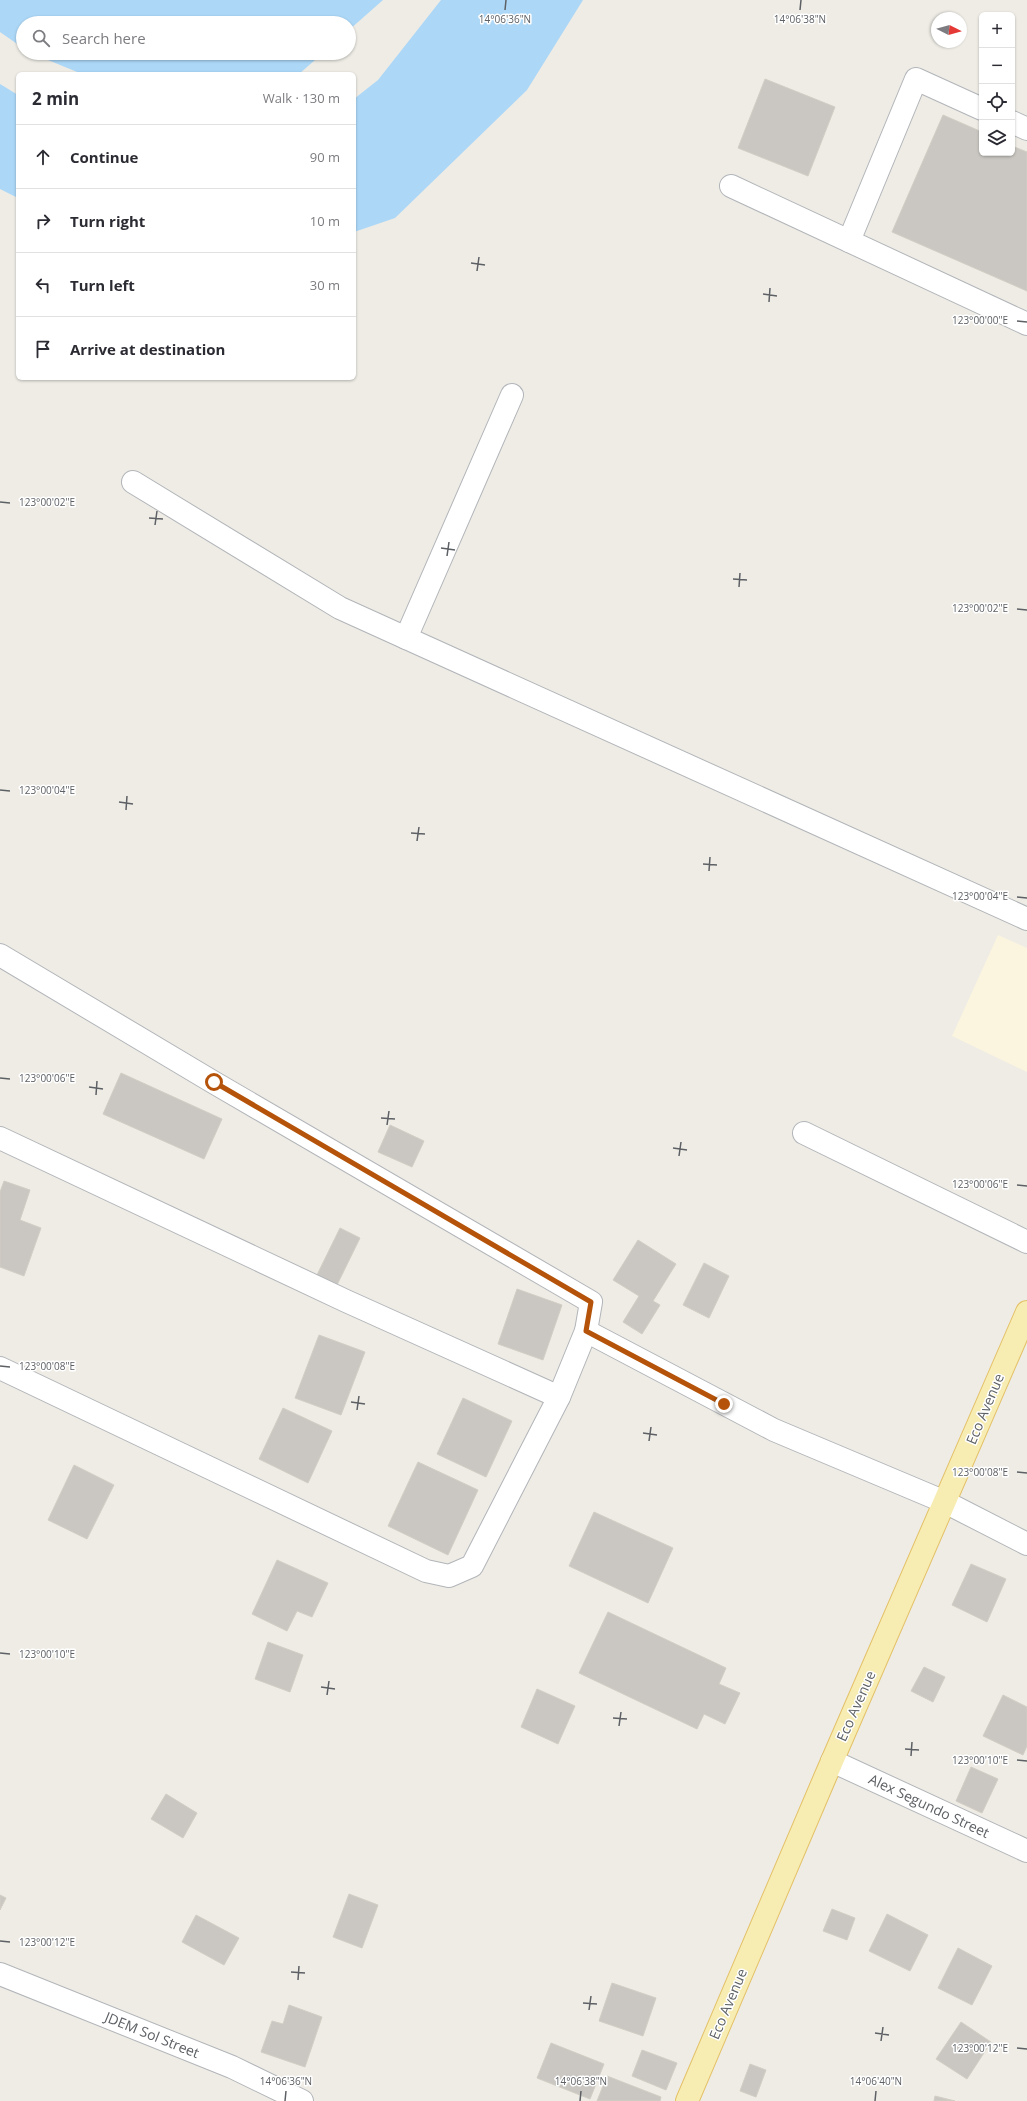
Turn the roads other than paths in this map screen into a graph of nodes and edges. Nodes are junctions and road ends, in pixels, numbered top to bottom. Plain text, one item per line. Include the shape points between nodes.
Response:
1 (979, 108) edge
2 (1015, 123) edge
3 (1027, 129) edge
4 (731, 186) dead end
5 (849, 241) junction
6 (1027, 324) edge
7 (512, 395) dead end
8 (133, 482) dead end
9 (406, 638) junction
10 (1027, 919) edge
11 (0, 955) edge
12 (804, 1133) dead end
13 (0, 1138) edge
14 (1027, 1242) edge
15 (1027, 1312) edge
16 (586, 1331) junction
17 (0, 1368) edge
18 (560, 1397) junction
19 (945, 1502) junction
20 (1027, 1544) edge
21 (832, 1761) junction
22 (1027, 1851) edge
23 (0, 1974) edge
24 (302, 2101) edge
25 (687, 2101) edge

1 - 5 street via 916,79
2 - 3 street
4 - 5 street
5 - 6 street
7 - 9 street
8 - 9 street via 340,608
9 - 10 street
11 - 16 street via 591,1302
12 - 14 street
13 - 18 street via 346,1301
15 - 19 main road, Eco Avenue
16 - 18 street
16 - 19 street via 774,1430
17 - 18 street via 426,1571 449,1576 472,1566
19 - 20 street
19 - 21 main road, Eco Avenue
21 - 22 street, Alex Segundo Street
21 - 25 main road, Eco Avenue
23 - 24 street, JDEM Sol Street via 232,2066

